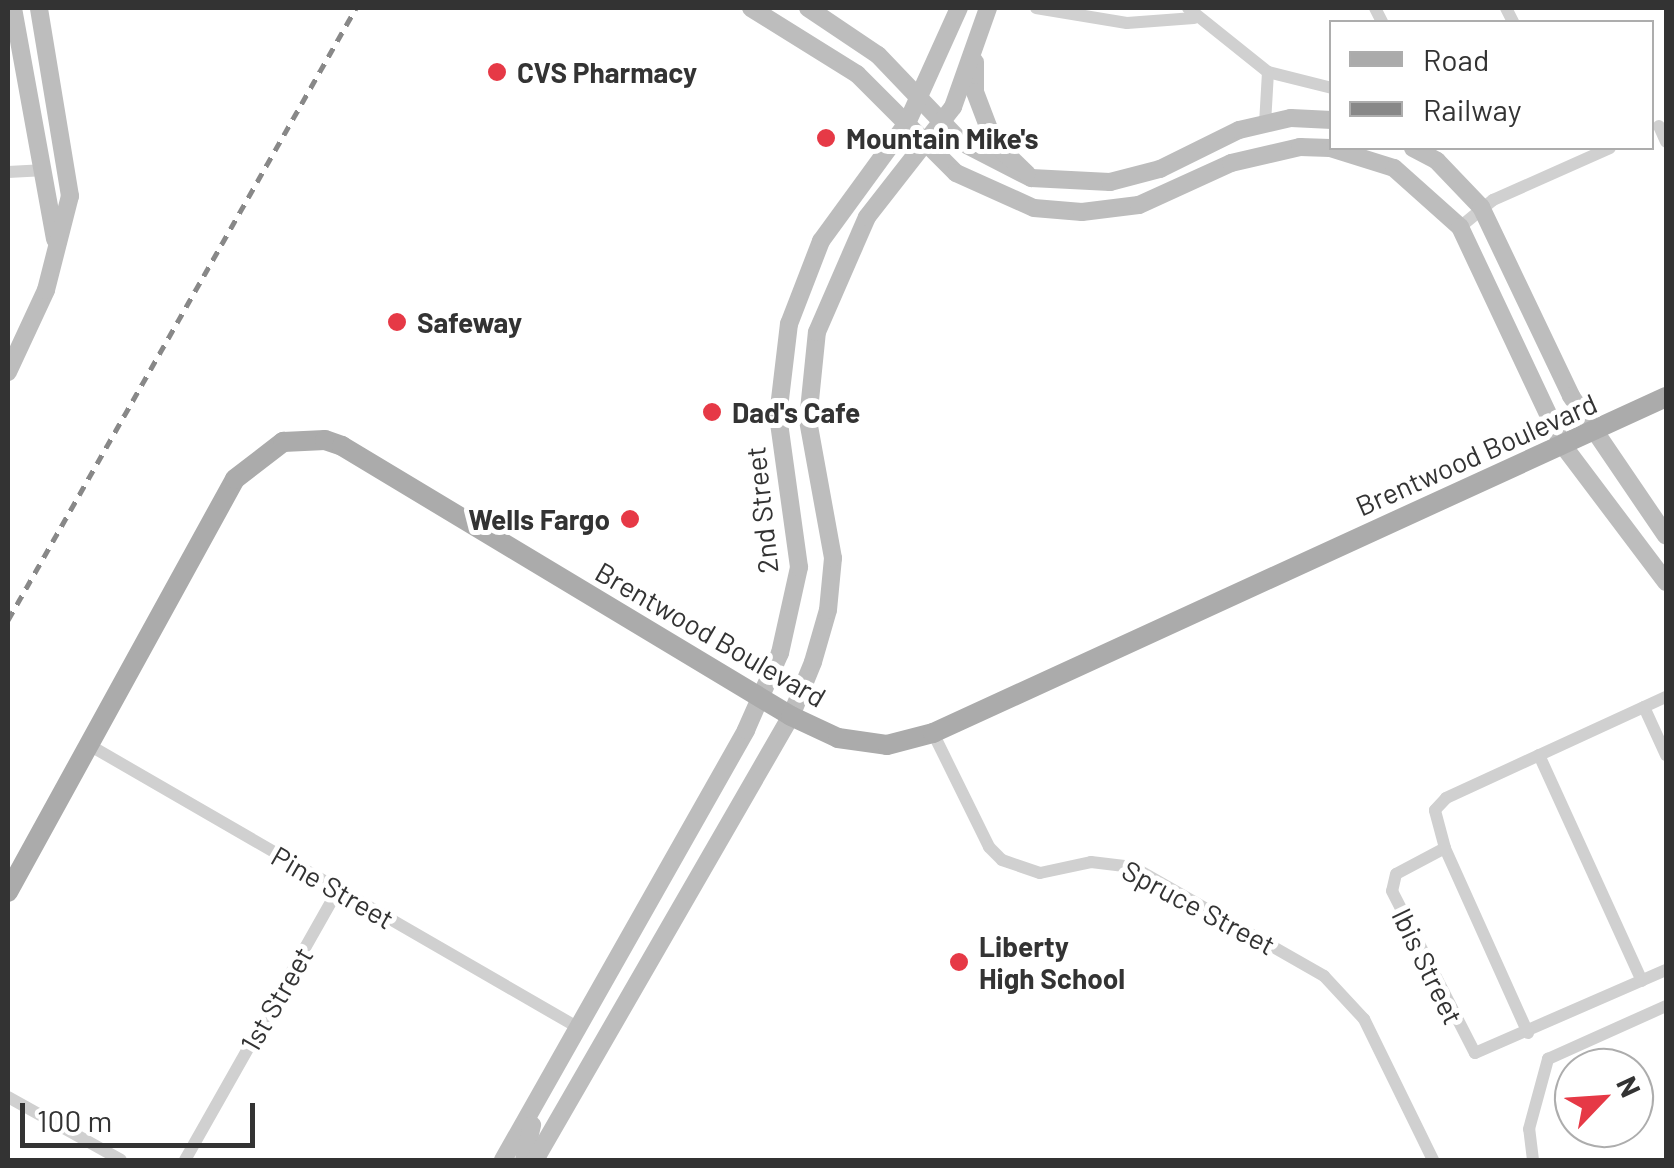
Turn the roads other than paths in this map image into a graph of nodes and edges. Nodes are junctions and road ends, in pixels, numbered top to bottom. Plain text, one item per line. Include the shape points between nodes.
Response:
1 (12, 8) edge
2 (38, 8) edge
3 (751, 8) edge
4 (808, 8) edge
5 (959, 8) edge
6 (988, 8) edge
7 (1036, 8) edge
8 (1120, 8) edge
9 (1191, 13) edge
10 (1127, 24) junction
11 (975, 50) junction
12 (1268, 72) junction
13 (1329, 87) edge
14 (921, 97) junction
15 (1329, 120) edge
16 (943, 122) junction
17 (906, 123) junction
18 (1266, 124) junction
19 (1659, 126) edge
20 (1666, 142) edge
21 (927, 146) junction
22 (1329, 148) edge
23 (1336, 150) edge
24 (1416, 150) edge
25 (1576, 154) edge
26 (41, 170) junction
27 (8, 172) edge
28 (1030, 178) junction
29 (1481, 207) junction
30 (1460, 227) junction
31 (55, 239) junction
32 (8, 372) edge
33 (1666, 398) edge
34 (1594, 430) junction
35 (1562, 444) junction
36 (1666, 536) edge
37 (1666, 582) edge
38 (1666, 697) edge
39 (762, 698) junction
40 (1644, 707) junction
41 (791, 716) junction
42 (932, 733) junction
43 (89, 746) junction
44 (1538, 755) junction
45 (1666, 755) edge
46 (1445, 848) junction
47 (338, 890) junction
48 (8, 892) edge
49 (1666, 970) edge
50 (1642, 981) junction
51 (1666, 1006) edge
52 (577, 1027) junction
53 (1528, 1033) junction
54 (8, 1098) edge
55 (531, 1110) junction
56 (121, 1160) edge
57 (184, 1160) edge
58 (502, 1160) edge
59 (524, 1160) edge
60 (535, 1160) edge
61 (1433, 1160) edge
62 (1534, 1160) edge

1 - 26 street
2 - 31 street via 70,196
3 - 17 street via 857,74
4 - 14 street via 878,54
5 - 14 street, 2nd Street
6 - 11 street, 2nd Street
7 - 10 street
8 - 10 street
9 - 10 street
9 - 12 street
11 - 16 street, 2nd Street
11 - 28 street via 984,120 994,142
12 - 13 street
12 - 18 street
14 - 16 street
14 - 17 street, 2nd Street
15 - 18 street
16 - 21 street, 2nd Street
16 - 28 street via 988,161
17 - 21 street
17 - 39 street, 2nd Street via 831,224 790,324 778,416 799,567 793,614
18 - 28 street via 1160,169 1110,182
19 - 20 street
21 - 22 street via 956,174 1004,198 1082,212 1157,200 1258,154
21 - 41 street, 2nd Street via 867,217 816,332 808,420 833,558 828,610
23 - 30 street via 1394,168
24 - 29 street
25 - 29 street
26 - 27 street
26 - 31 street
29 - 30 street
29 - 34 street
30 - 35 street
31 - 32 street via 46,290
33 - 34 main road, Brentwood Boulevard
34 - 35 main road, Brentwood Boulevard
34 - 36 street
35 - 37 street
35 - 42 main road, Brentwood Boulevard
38 - 40 street
39 - 41 main road, Brentwood Boulevard
39 - 43 main road, Brentwood Boulevard via 342,446 303,439 268,450 235,479
39 - 52 street, 2nd Street
40 - 44 street
40 - 45 street
41 - 42 main road, Brentwood Boulevard via 860,744 887,745
41 - 60 street, 2nd Street
42 - 61 street, Spruce Street via 988,847 1002,860 1040,873 1092,862 1133,867 1324,976 1364,1019
43 - 47 street, Pine Street
43 - 48 main road, Brentwood Boulevard
44 - 46 street via 1438,804 1434,819
44 - 50 street
46 - 53 street
46 - 53 street, Ibis Street via 1396,874 1392,891 1466,1044 1484,1053
47 - 52 street, Pine Street
47 - 57 street, 1st Street
49 - 50 street
50 - 53 street
51 - 62 street via 1548,1059 1530,1130
52 - 55 street, 2nd Street
54 - 56 street
55 - 58 street, 2nd Street
55 - 59 street

